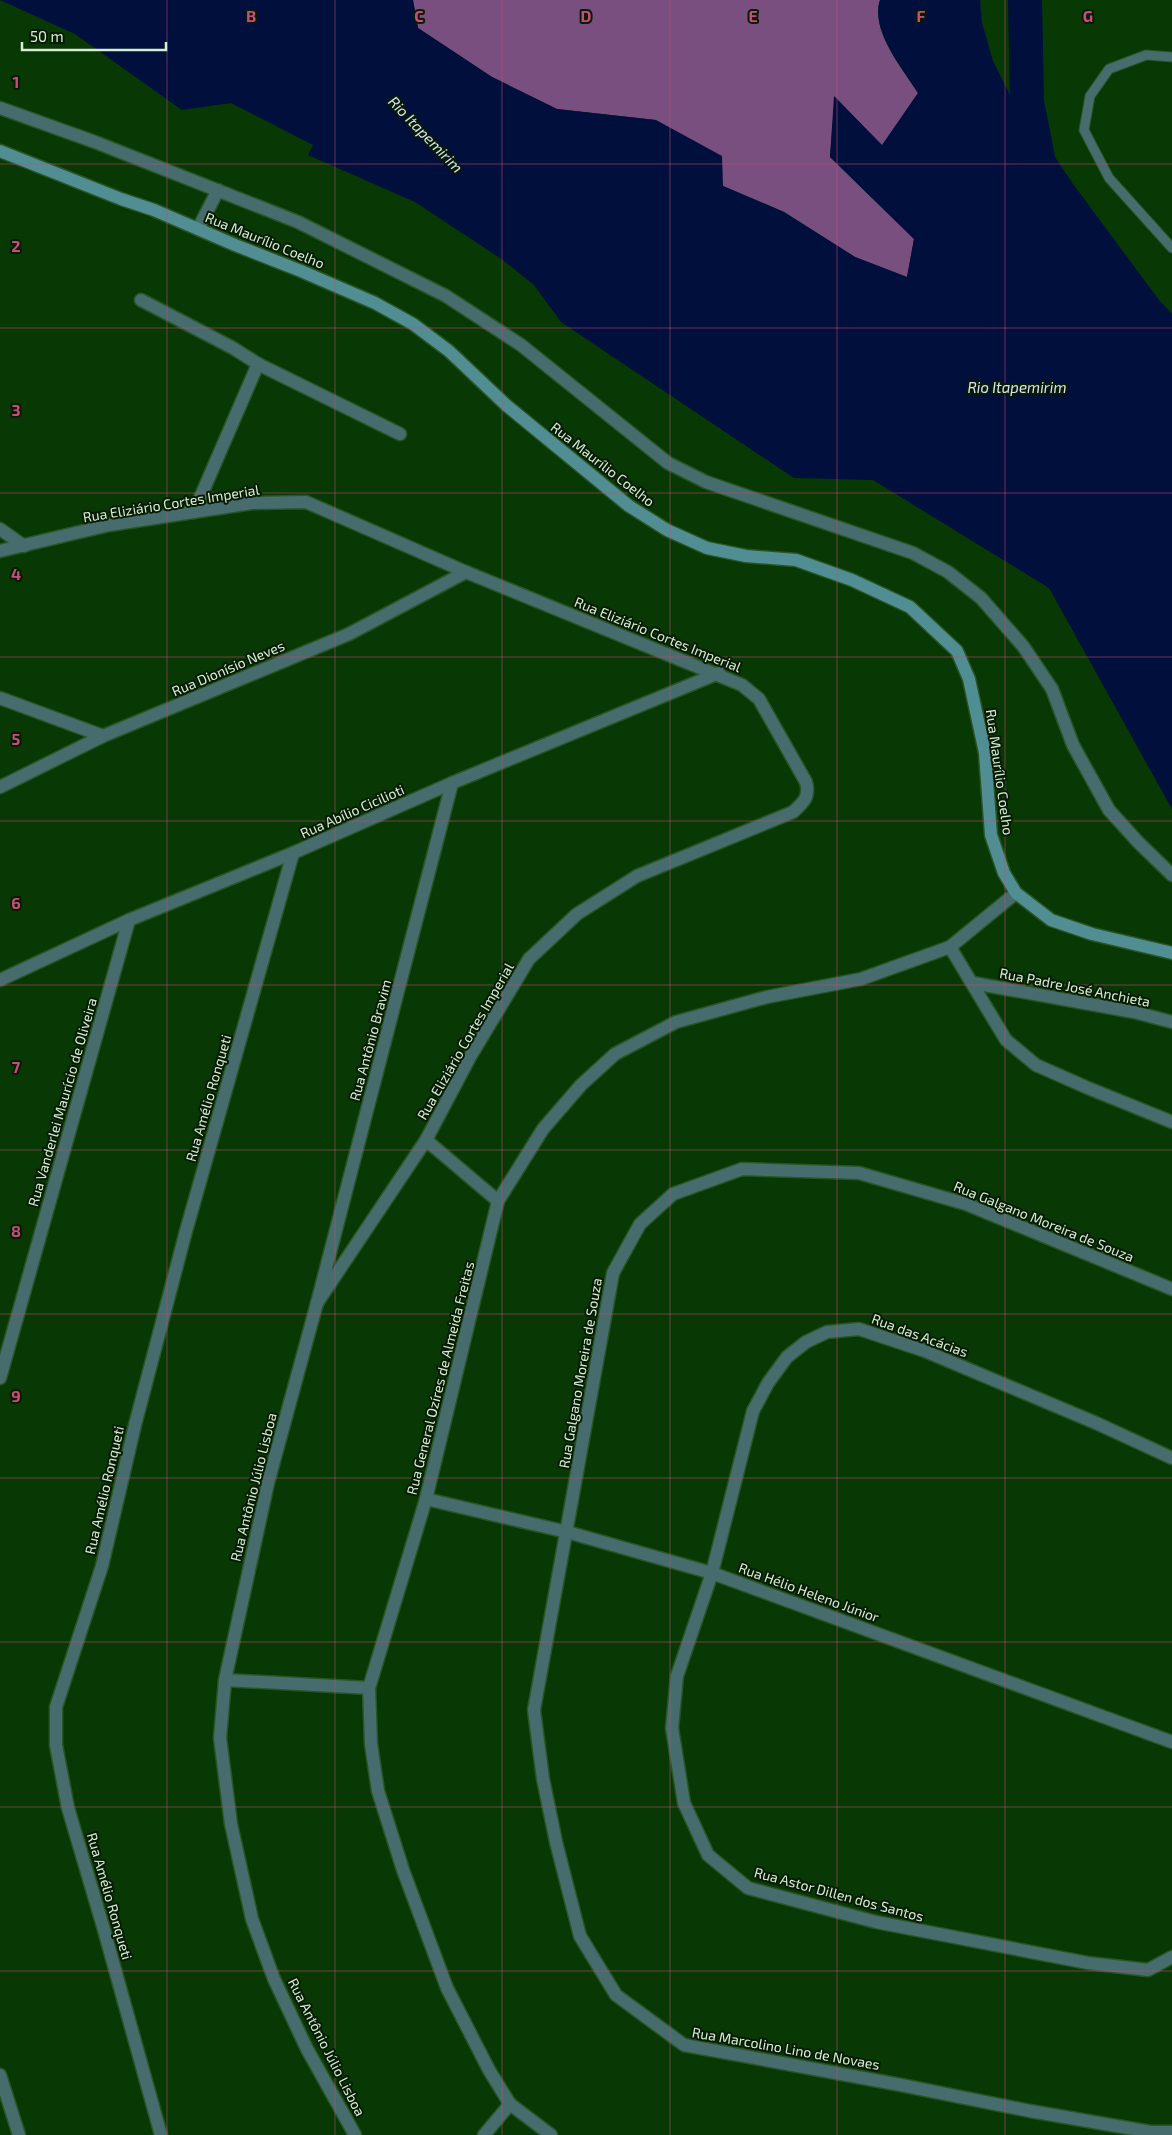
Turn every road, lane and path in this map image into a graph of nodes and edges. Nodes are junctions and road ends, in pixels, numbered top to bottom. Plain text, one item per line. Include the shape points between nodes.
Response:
1 (1172, 57) edge
2 (0, 108) edge
3 (0, 151) edge
4 (218, 190) junction
5 (198, 229) junction
6 (1172, 248) edge
7 (142, 300) dead end
8 (258, 364) junction
9 (400, 434) dead end
10 (194, 512) junction
11 (0, 529) edge
12 (24, 546) junction
13 (0, 551) edge
14 (466, 572) junction
15 (719, 674) junction
16 (0, 698) edge
17 (103, 736) junction
18 (452, 783) junction
19 (0, 787) edge
20 (293, 853) junction
21 (1172, 875) edge
22 (1016, 893) junction
23 (129, 920) junction
24 (950, 947) junction
25 (1172, 953) edge
26 (0, 980) edge
27 (973, 983) junction
28 (1172, 1022) edge
29 (1172, 1122) edge
30 (426, 1140) junction
31 (498, 1201) junction
32 (1172, 1289) edge
33 (317, 1303) junction
34 (0, 1378) edge
35 (1172, 1458) edge
36 (426, 1499) junction
37 (567, 1532) junction
38 (712, 1573) junction
39 (225, 1680) junction
40 (369, 1688) junction
41 (1172, 1742) edge
42 (1172, 1958) edge
43 (0, 2075) edge
44 (510, 2104) junction
45 (1172, 2132) edge
46 (20, 2135) edge
47 (161, 2135) edge
48 (355, 2135) edge
49 (484, 2135) edge
50 (551, 2135) edge

1 - 6 lane via 1146,55 1109,69 1090,96 1084,130 1109,178
2 - 4 street
3 - 5 main road, Rua Maurílio Coelho
4 - 5 street
4 - 21 street via 298,222 446,296 521,345 668,463 706,482 913,553 948,572 981,598 1022,646 1052,689 1073,745 1109,810
5 - 22 main road, Rua Maurílio Coelho via 375,303 413,324 449,351 506,405 629,506 667,530 707,548 746,556 796,560 852,580 910,607 957,651 969,679 985,753 991,835 1004,872
7 - 8 street
8 - 9 street
8 - 10 street
10 - 12 street, Rua Eliziário Cortes Imperial via 109,525
10 - 14 street, Rua Eliziário Cortes Imperial via 252,503 306,502
11 - 12 street
12 - 13 street, Rua Eliziário Cortes Imperial
14 - 15 street, Rua Eliziário Cortes Imperial
14 - 17 street, Rua Dionísio Neves via 349,634
15 - 18 street, Rua Abílio Cicilioti
15 - 30 street, Rua Eliziário Cortes Imperial via 742,684 759,699 806,782 809,793 805,802 793,812 637,876 577,914 530,959 470,1057
16 - 17 street
17 - 19 street, Rua Dionísio Neves
18 - 20 street, Rua Abílio Cicilioti
18 - 33 street, Rua Antônio Bravim
20 - 23 street, Rua Abílio Cicilioti
20 - 47 street, Rua Amélio Ronqueti via 134,1425 102,1566 56,1707 56,1745 68,1808
22 - 24 street, Rua General Ozíres de Almeida Freitas
22 - 25 main road, Rua Maurílio Coelho via 1050,920 1092,934
23 - 26 street, Rua Abílio Cicilioti
23 - 34 street, Rua Vanderlei Maurício de Oliveira
24 - 27 street
24 - 31 street, Rua General Ozíres de Almeida Freitas via 861,979 767,996 676,1022 615,1054 581,1085 543,1129
27 - 28 street, Rua Padre José Anchieta via 1134,1012
27 - 29 street via 1006,1040 1036,1065
30 - 31 street
30 - 33 street, Rua Eliziário Cortes Imperial
31 - 36 street, Rua General Ozíres de Almeida Freitas
32 - 37 street, Rua Galgano Moreira de Souza via 966,1204 859,1173 742,1170 673,1194 640,1224 613,1273
33 - 39 street, Rua Antônio Júlio Lisboa via 268,1483
35 - 38 street, Rua das Acácias via 925,1351 859,1329 828,1332 806,1342 787,1357 753,1411
36 - 37 street, Rua Hélio Heleno Júnior
36 - 40 street, Rua General Ozíres de Almeida Freitas
37 - 38 street, Rua Hélio Heleno Júnior
37 - 45 street, Rua Marcolino Lino de Novaes via 534,1710 543,1779 580,1936 616,1995 684,2045 1058,2116 1150,2132
38 - 41 street, Rua Hélio Heleno Júnior
38 - 42 street, Rua Astor Dillen dos Santos via 676,1676 672,1728 684,1803 708,1856 748,1888 876,1922 1088,1963 1148,1970
39 - 40 street
39 - 48 street, Rua Antônio Júlio Lisboa via 220,1738 231,1824 252,1919 274,1979
40 - 44 street, Rua General Ozíres de Almeida Freitas via 378,1791 403,1870 447,1988
43 - 46 street
44 - 49 street
44 - 50 street, Rua General Ozíres de Almeida Freitas

